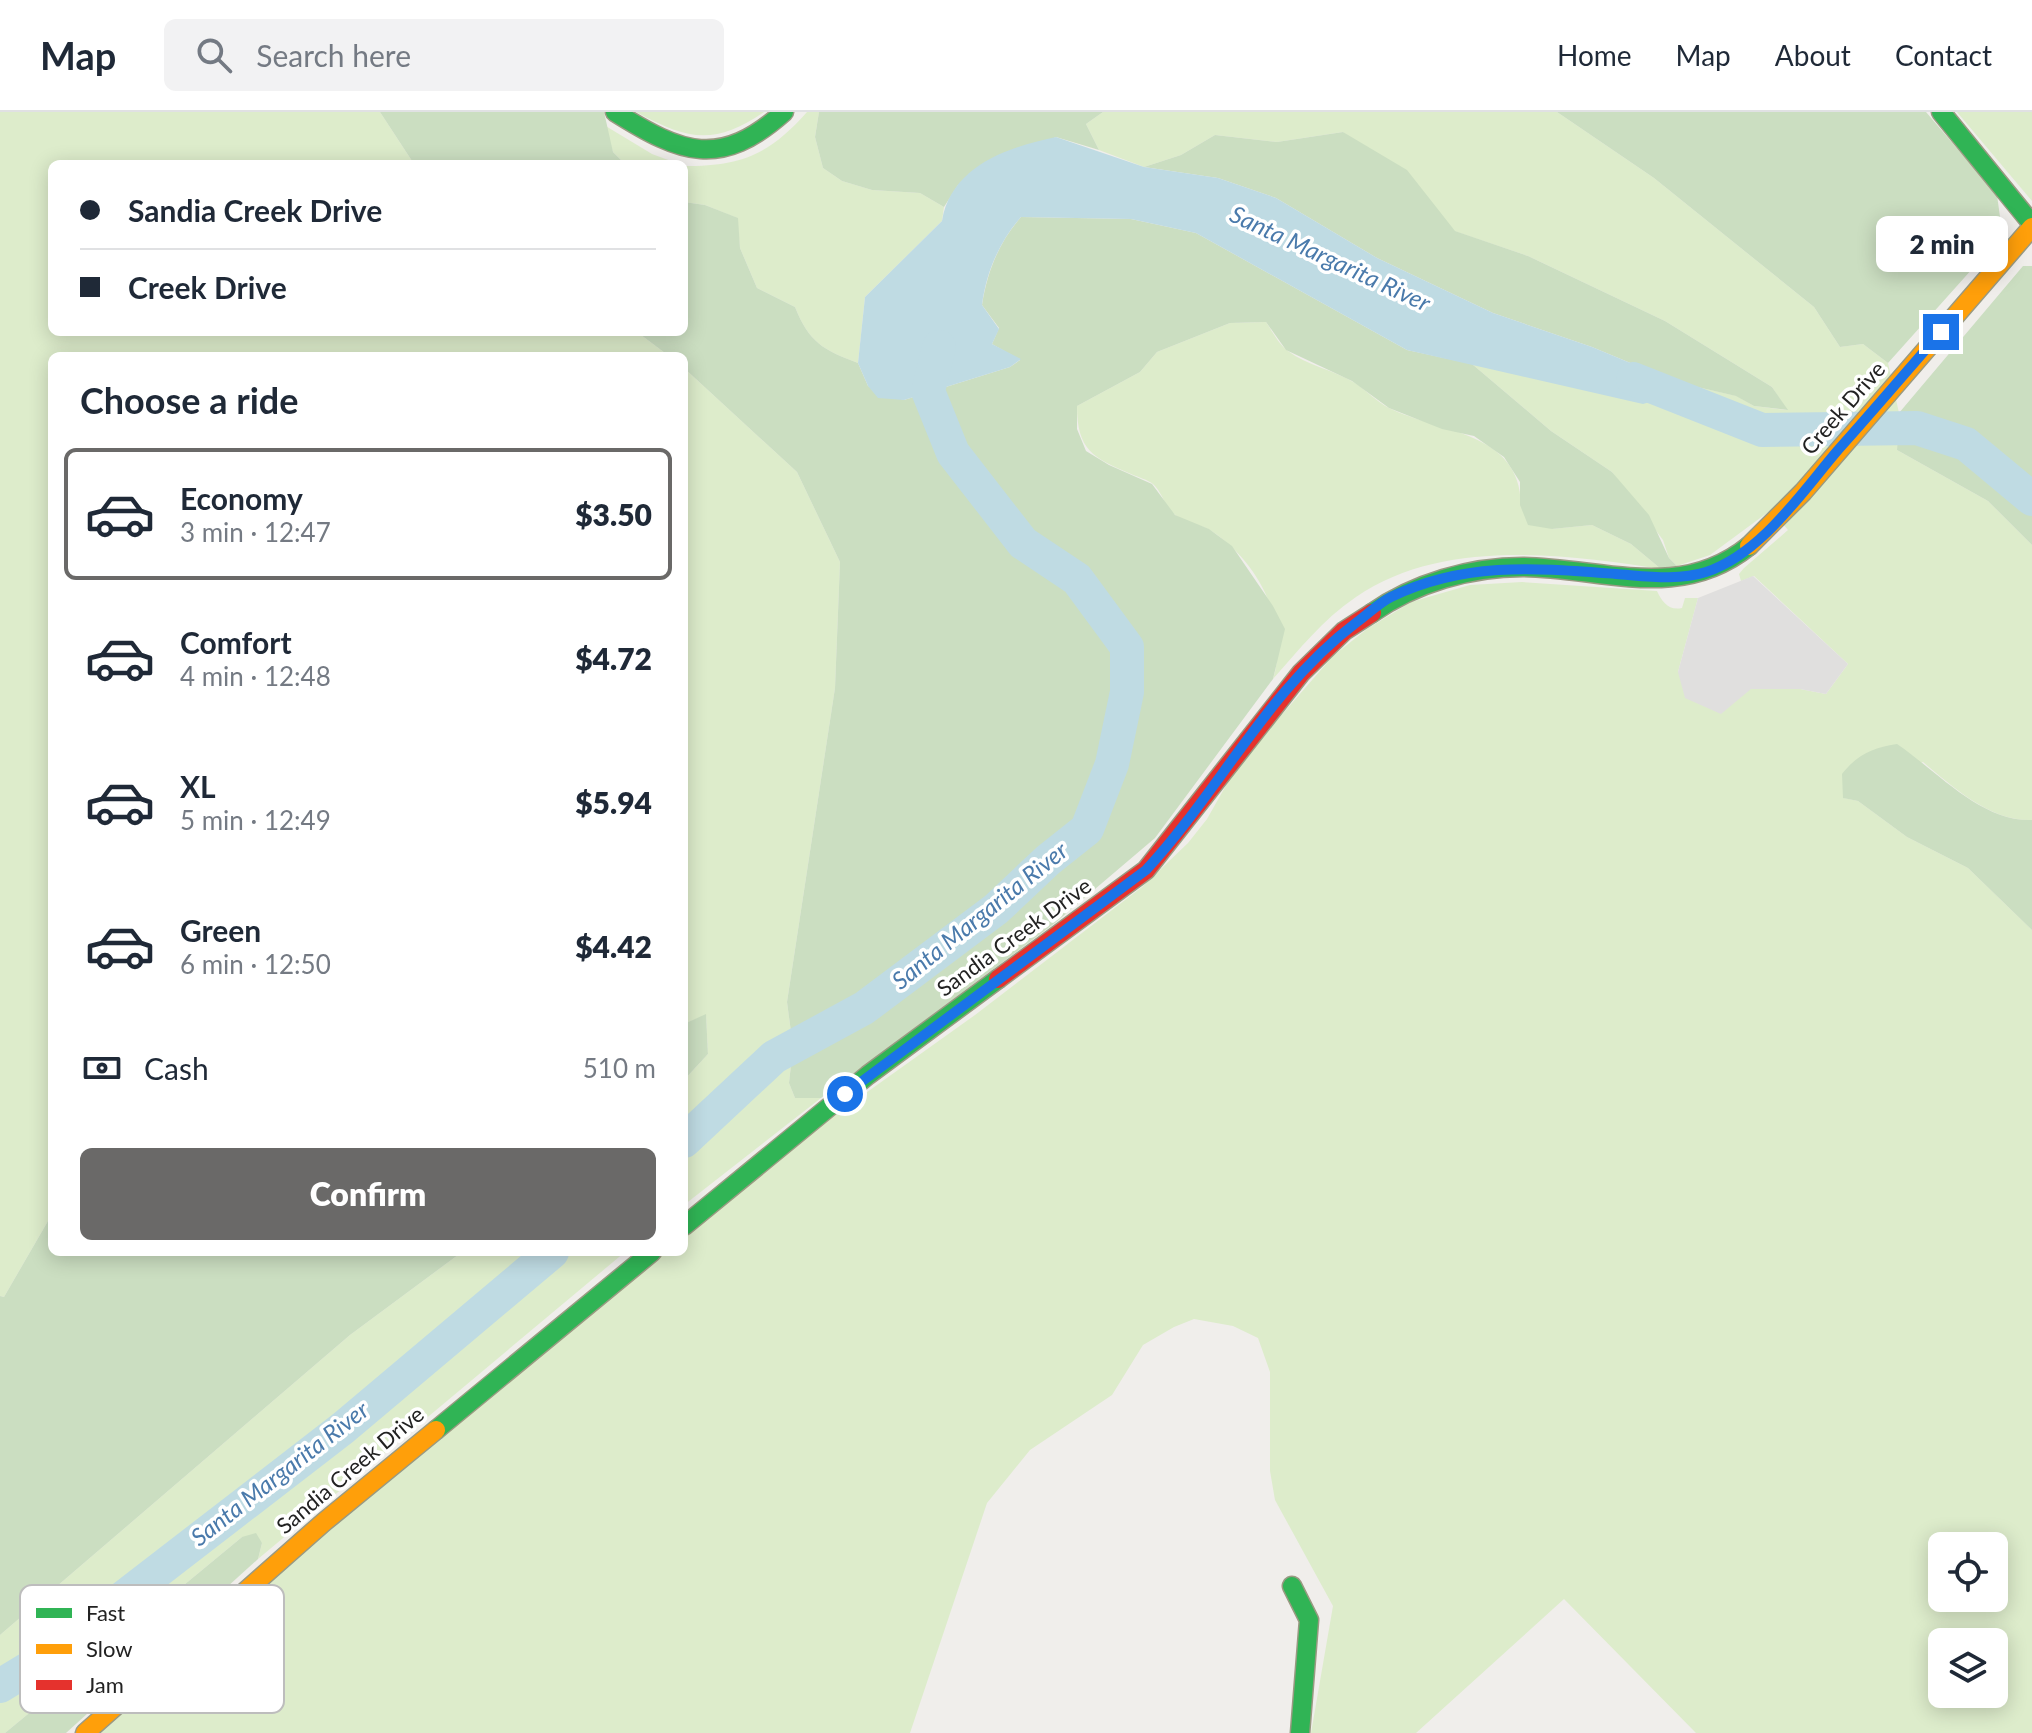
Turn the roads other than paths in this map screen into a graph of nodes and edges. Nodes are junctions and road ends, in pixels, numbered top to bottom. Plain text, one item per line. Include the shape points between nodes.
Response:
1 (615, 112) edge
2 (784, 112) edge
3 (1941, 112) edge
4 (2032, 226) edge
5 (1663, 577) joint
6 (688, 1223) edge
7 (647, 1256) edge
8 (253, 1585) edge
9 (1292, 1586) dead end
10 (108, 1713) edge
11 (85, 1733) edge
12 (1300, 1733) edge

1 - 2 main road via 662,143 696,151 721,151 761,135
3 - 4 main road
4 - 5 main road, Creek Drive via 1773,524 1720,567
5 - 6 main road, Sandia Creek Drive via 1520,567 1461,572 1389,598 1328,643 1297,677 1146,870 868,1075
7 - 8 main road, Sandia Creek Drive
9 - 12 main road via 1309,1620
10 - 11 main road, Sandia Creek Drive

